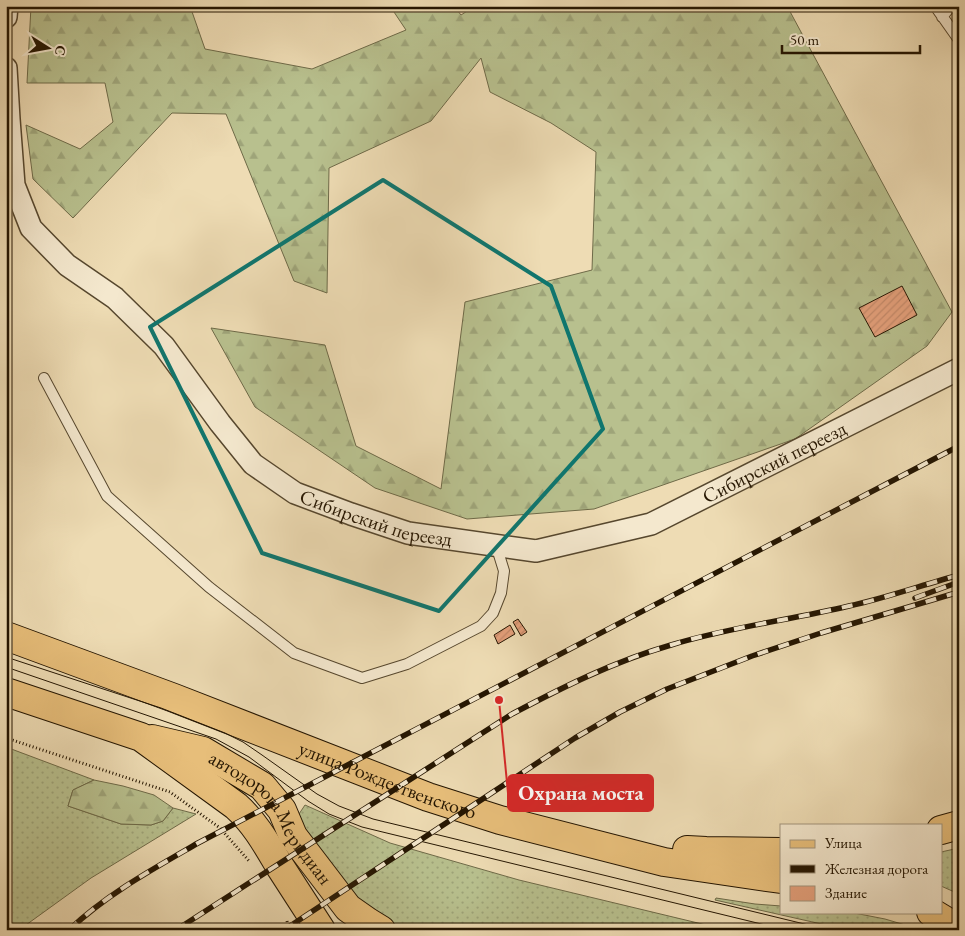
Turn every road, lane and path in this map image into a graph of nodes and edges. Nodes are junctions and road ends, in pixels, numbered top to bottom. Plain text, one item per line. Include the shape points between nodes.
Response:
1 (7, 6) edge
2 (935, 6) edge
3 (951, 6) edge
4 (942, 17) junction
5 (6, 18) edge
6 (959, 40) edge
7 (6, 68) edge
8 (959, 369) edge
9 (44, 378) dead end
10 (496, 545) junction
11 (6, 636) edge
12 (6, 692) edge
13 (141, 737) junction
14 (6, 738) edge
15 (959, 825) edge
16 (942, 832) edge
17 (942, 832) edge
18 (959, 834) edge
19 (578, 840) junction
20 (780, 852) edge
21 (255, 864) dead end
22 (780, 880) edge
23 (291, 905) junction
24 (934, 914) edge
25 (959, 929) edge
26 (289, 930) edge
27 (321, 930) edge
28 (347, 930) edge
29 (381, 930) edge

1 - 5 street
2 - 4 lane
3 - 4 lane
4 - 6 lane
7 - 10 street, Сибирский переезд via 14,185 31,228 67,265 115,298 164,346 220,424 254,464 295,493 359,517 408,533
8 - 10 street, Сибирский переезд via 651,524 536,551
9 - 10 lane via 107,496 209,587 294,653 362,678 407,664 481,626 493,613 501,593 504,571
11 - 19 main road, улица Рождественского via 428,797
12 - 13 main road
13 - 23 main road via 247,815 257,828
13 - 29 main road, автодорога Меридиан via 203,751 262,786 282,810 293,836 348,908
14 - 21 path via 170,792 220,828
15 - 16 main road
17 - 18 lane
19 - 20 main road via 706,851
19 - 22 main road, улица Рождественского via 664,862
23 - 26 path
23 - 27 main road
23 - 28 main road
24 - 25 main road

